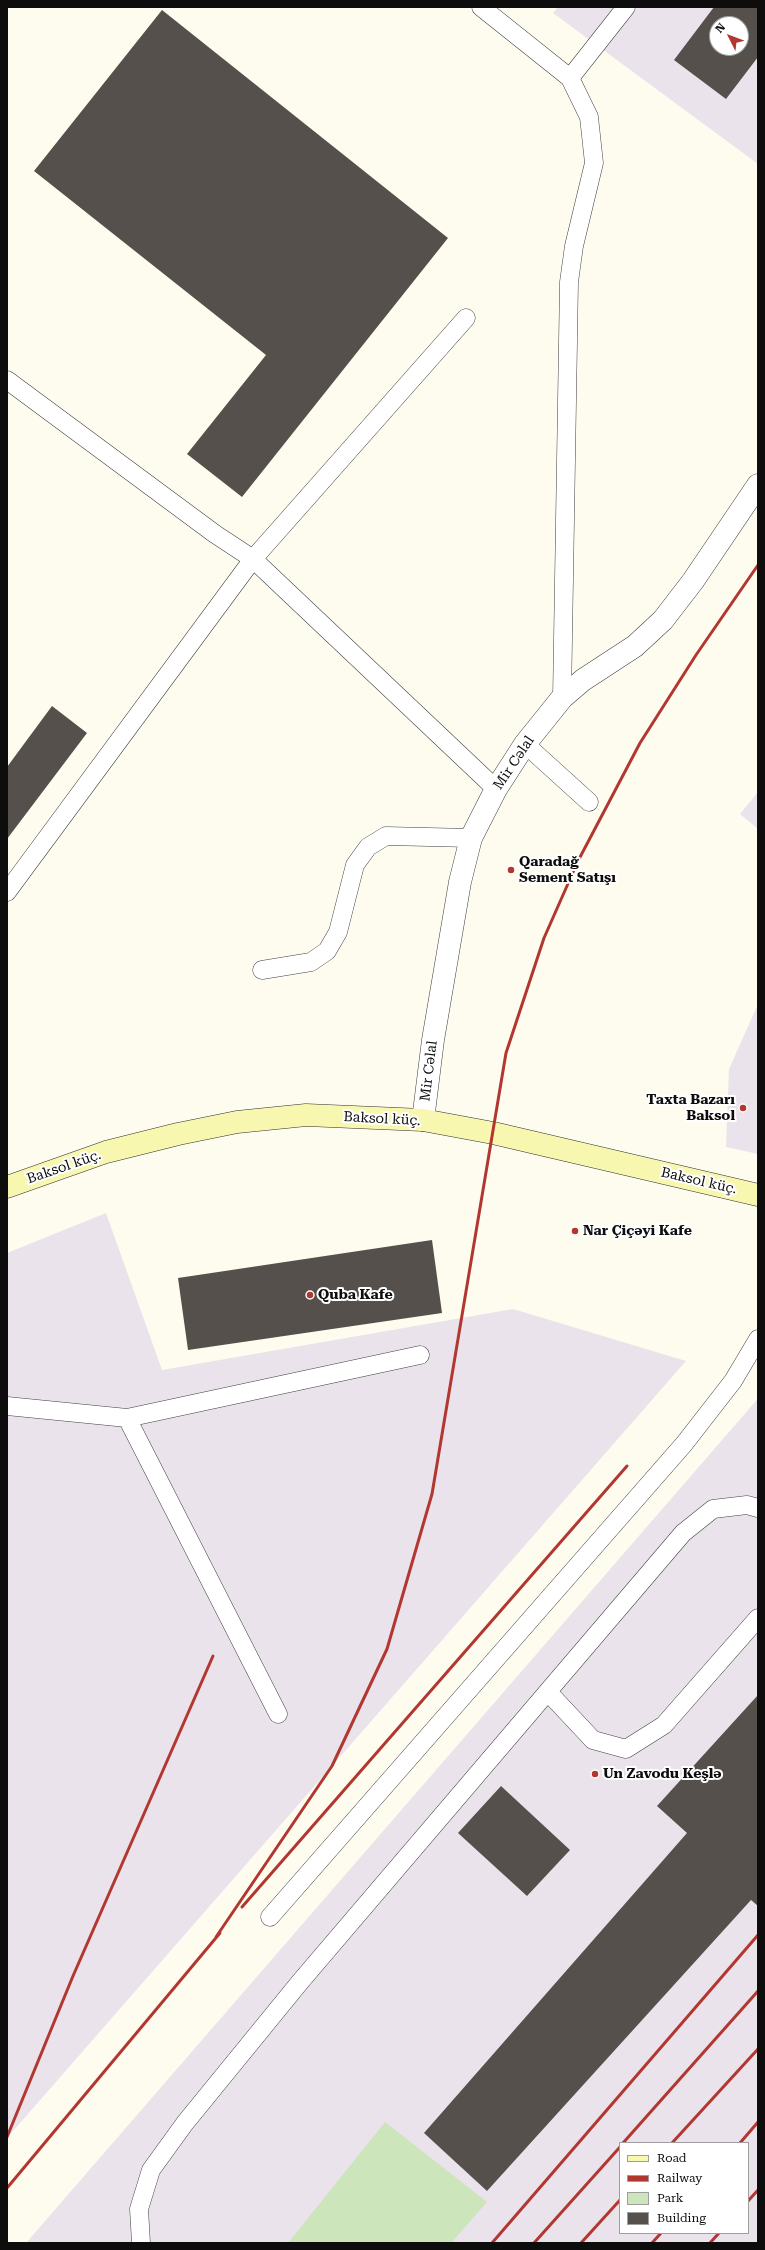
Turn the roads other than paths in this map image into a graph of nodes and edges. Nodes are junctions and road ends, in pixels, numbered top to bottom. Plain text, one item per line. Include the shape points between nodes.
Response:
1 (481, 7) edge
2 (626, 7) edge
3 (570, 78) junction
4 (466, 318) dead end
5 (7, 380) edge
6 (758, 485) edge
7 (253, 559) junction
8 (562, 698) junction
9 (525, 744) junction
10 (496, 789) junction
11 (589, 802) dead end
12 (471, 838) junction
13 (7, 892) edge
14 (262, 970) dead end
15 (423, 1120) junction
16 (7, 1187) edge
17 (758, 1195) edge
18 (758, 1339) edge
19 (420, 1356) dead end
20 (7, 1406) edge
21 (127, 1418) junction
22 (758, 1508) edge
23 (758, 1618) edge
24 (548, 1692) junction
25 (278, 1714) dead end
26 (270, 1917) dead end
27 (140, 2243) edge

1 - 3 lane
2 - 3 lane
3 - 8 lane via 590,118 594,162 574,246 569,282
4 - 7 lane
5 - 7 lane via 215,534
6 - 8 street, Mir Cəlal via 693,581 663,620 635,646 583,680
7 - 10 lane
7 - 13 lane
8 - 9 street, Mir Cəlal
9 - 10 street, Mir Cəlal
9 - 11 lane
10 - 12 street, Mir Cəlal
12 - 14 lane via 386,836 368,847 355,865 338,932 327,951 310,962
12 - 15 street, Mir Cəlal via 457,897 433,1040
15 - 16 main road, Baksol küç. via 306,1115 237,1122 106,1152
15 - 17 main road, Baksol küç. via 493,1133
18 - 26 lane via 733,1381 684,1444
19 - 21 lane
20 - 21 lane
21 - 25 lane
22 - 24 lane via 748,1505 713,1509 684,1533
23 - 24 lane via 664,1725 626,1749 593,1740
24 - 27 lane via 300,1982 185,2123 151,2170 139,2209

